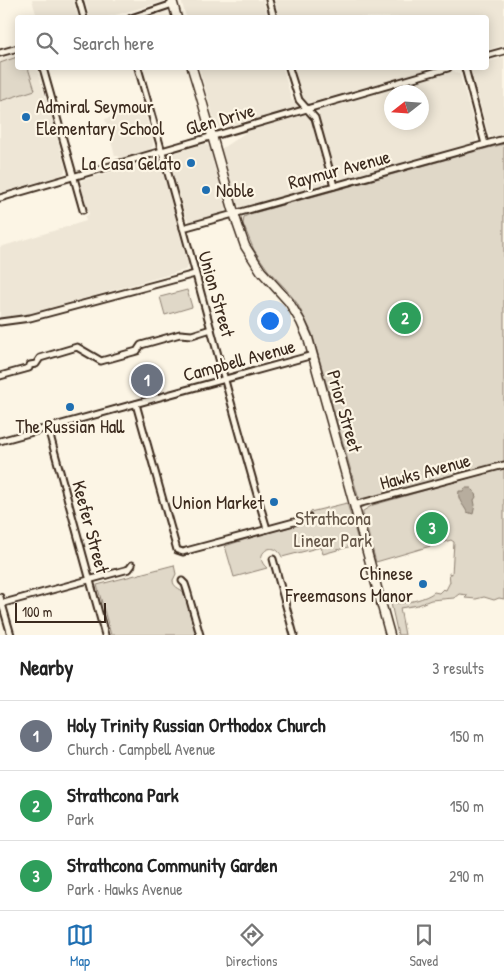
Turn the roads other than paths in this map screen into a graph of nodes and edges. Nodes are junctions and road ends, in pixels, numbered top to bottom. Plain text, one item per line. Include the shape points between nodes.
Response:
1 (79, 0) edge
2 (269, 0) edge
3 (173, 2) edge
4 (83, 15) edge
5 (139, 15) edge
6 (176, 15) edge
7 (273, 15) edge
8 (15, 49) edge
9 (504, 51) edge
10 (0, 53) edge
11 (489, 55) edge
12 (44, 70) edge
13 (139, 70) edge
14 (193, 70) edge
15 (290, 70) edge
16 (441, 70) edge
17 (466, 70) edge
18 (308, 109) junction
19 (212, 136) junction
20 (504, 139) edge
21 (486, 144) junction
22 (162, 151) junction
23 (74, 177) junction
24 (334, 186) junction
25 (0, 198) edge
26 (83, 210) dead end
27 (234, 213) junction
28 (183, 228) junction
29 (195, 274) junction
30 (0, 322) edge
31 (211, 329) junction
32 (313, 355) junction
33 (0, 376) edge
34 (225, 380) junction
35 (136, 404) junction
36 (48, 428) junction
37 (0, 441) edge
38 (504, 465) edge
39 (354, 505) junction
40 (309, 518) dead end
41 (266, 530) junction
42 (273, 559) dead end
43 (132, 565) dead end
44 (90, 580) junction
45 (182, 581) dead end
46 (0, 596) edge
47 (1, 603) edge
48 (11, 635) edge
49 (105, 635) edge
50 (200, 635) edge
51 (294, 635) edge
52 (390, 635) edge

1 - 4 street
2 - 7 street
3 - 5 street
3 - 6 main road
8 - 10 street
9 - 11 street
12 - 23 street
13 - 22 street, Union Street
14 - 19 main road, Prior Street
15 - 18 street via 298,100
16 - 18 street, Glen Drive
17 - 21 street
18 - 19 street, Glen Drive
18 - 24 street via 315,118
19 - 22 street, Glen Drive
19 - 27 main road, Prior Street
20 - 21 street, Raymur Avenue
21 - 24 street, Raymur Avenue
22 - 23 street, Glen Drive
22 - 28 street, Union Street
23 - 25 street, Glen Drive
23 - 26 street
24 - 27 street, Raymur Avenue
27 - 28 street, Raymur Avenue
27 - 32 main road, Prior Street via 245,246 261,271 296,312
28 - 29 street, Union Street
29 - 30 street via 30,318
29 - 31 street, Union Street
31 - 33 street via 141,345 137,351 101,361 77,347 40,358 29,368
31 - 34 street, Union Street
32 - 34 street, Campbell Avenue
32 - 39 main road, Prior Street
34 - 35 street, Campbell Avenue
34 - 41 street, Union Street
35 - 36 street, Campbell Avenue
35 - 41 street via 177,550 186,552
36 - 37 street, Campbell Avenue
36 - 44 street, Keefer Street
38 - 39 street, Hawks Avenue
39 - 52 main road, Prior Street
40 - 41 street
42 - 51 street
43 - 44 street via 129,569
44 - 47 street
44 - 49 street, Keefer Street
45 - 50 street
46 - 47 street
47 - 48 street

